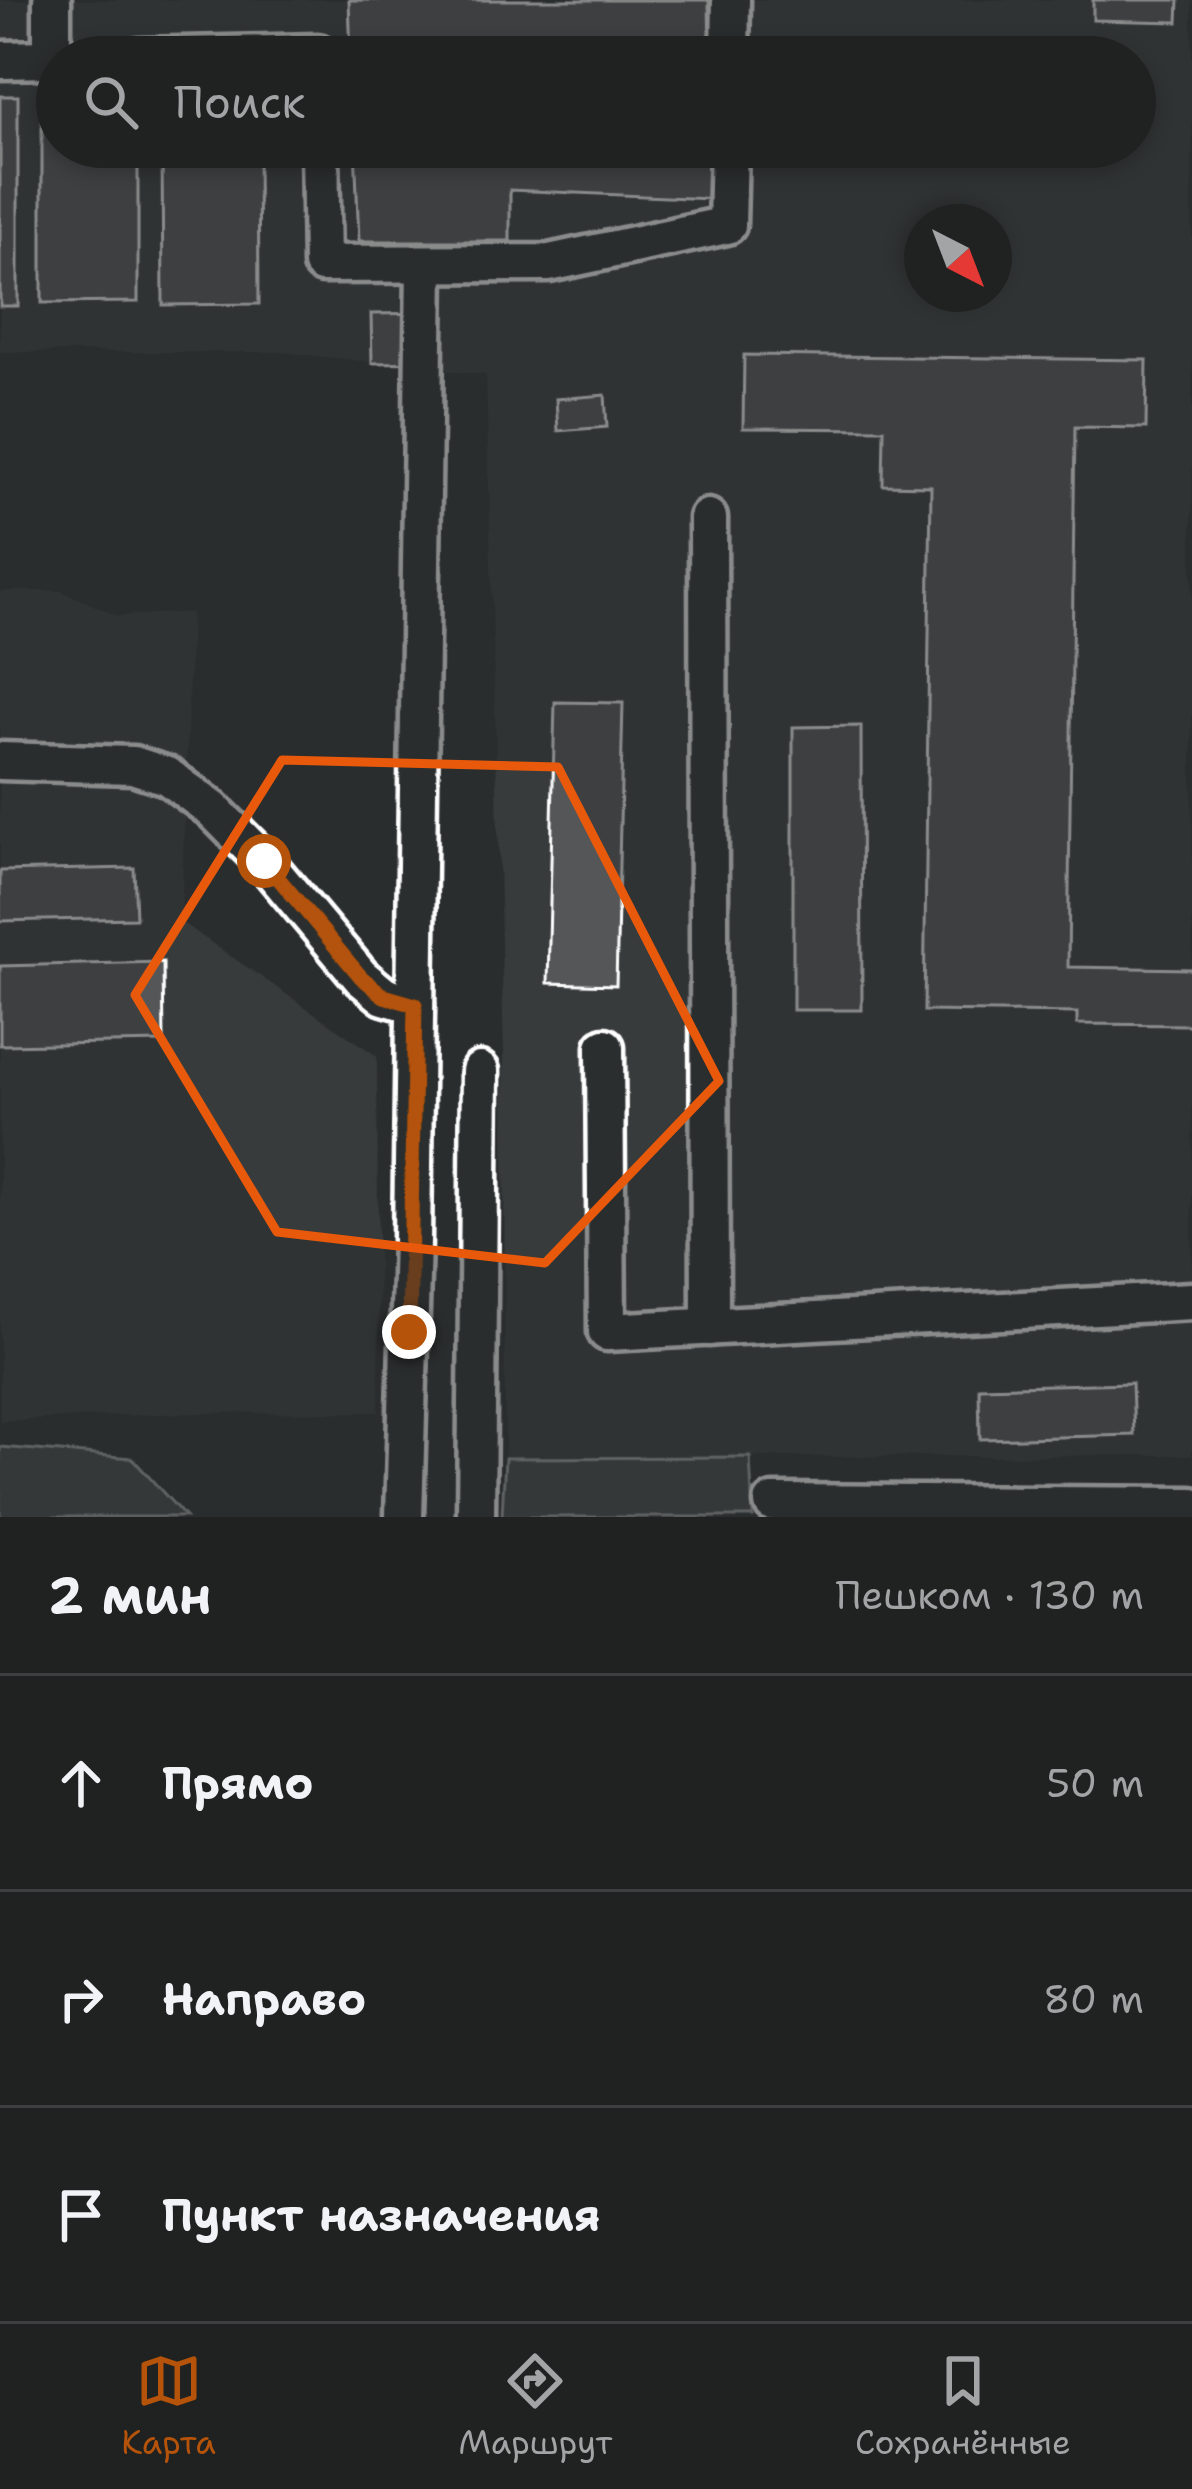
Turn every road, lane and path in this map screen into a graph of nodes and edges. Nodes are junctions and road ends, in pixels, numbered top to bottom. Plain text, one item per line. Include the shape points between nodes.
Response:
1 (52, 0) edge
2 (731, 0) edge
3 (53, 36) edge
4 (730, 36) edge
5 (36, 60) edge
6 (0, 61) edge
7 (320, 168) edge
8 (729, 168) edge
9 (425, 266) junction
10 (708, 518) dead end
11 (0, 761) edge
12 (415, 1005) junction
13 (605, 1047) dead end
14 (480, 1071) dead end
15 (1192, 1301) edge
16 (710, 1327) junction
17 (773, 1504) dead end
18 (1192, 1506) edge
19 (404, 1517) edge
20 (476, 1517) edge

1 - 3 lane
2 - 4 lane
5 - 6 lane
7 - 9 lane via 322,264
8 - 9 lane via 728,225 549,263
9 - 12 lane
10 - 16 lane
11 - 12 lane via 133,765 167,776 264,861 361,977 384,996
12 - 19 lane
13 - 16 lane via 607,1332
14 - 20 lane
15 - 16 lane
17 - 18 lane

